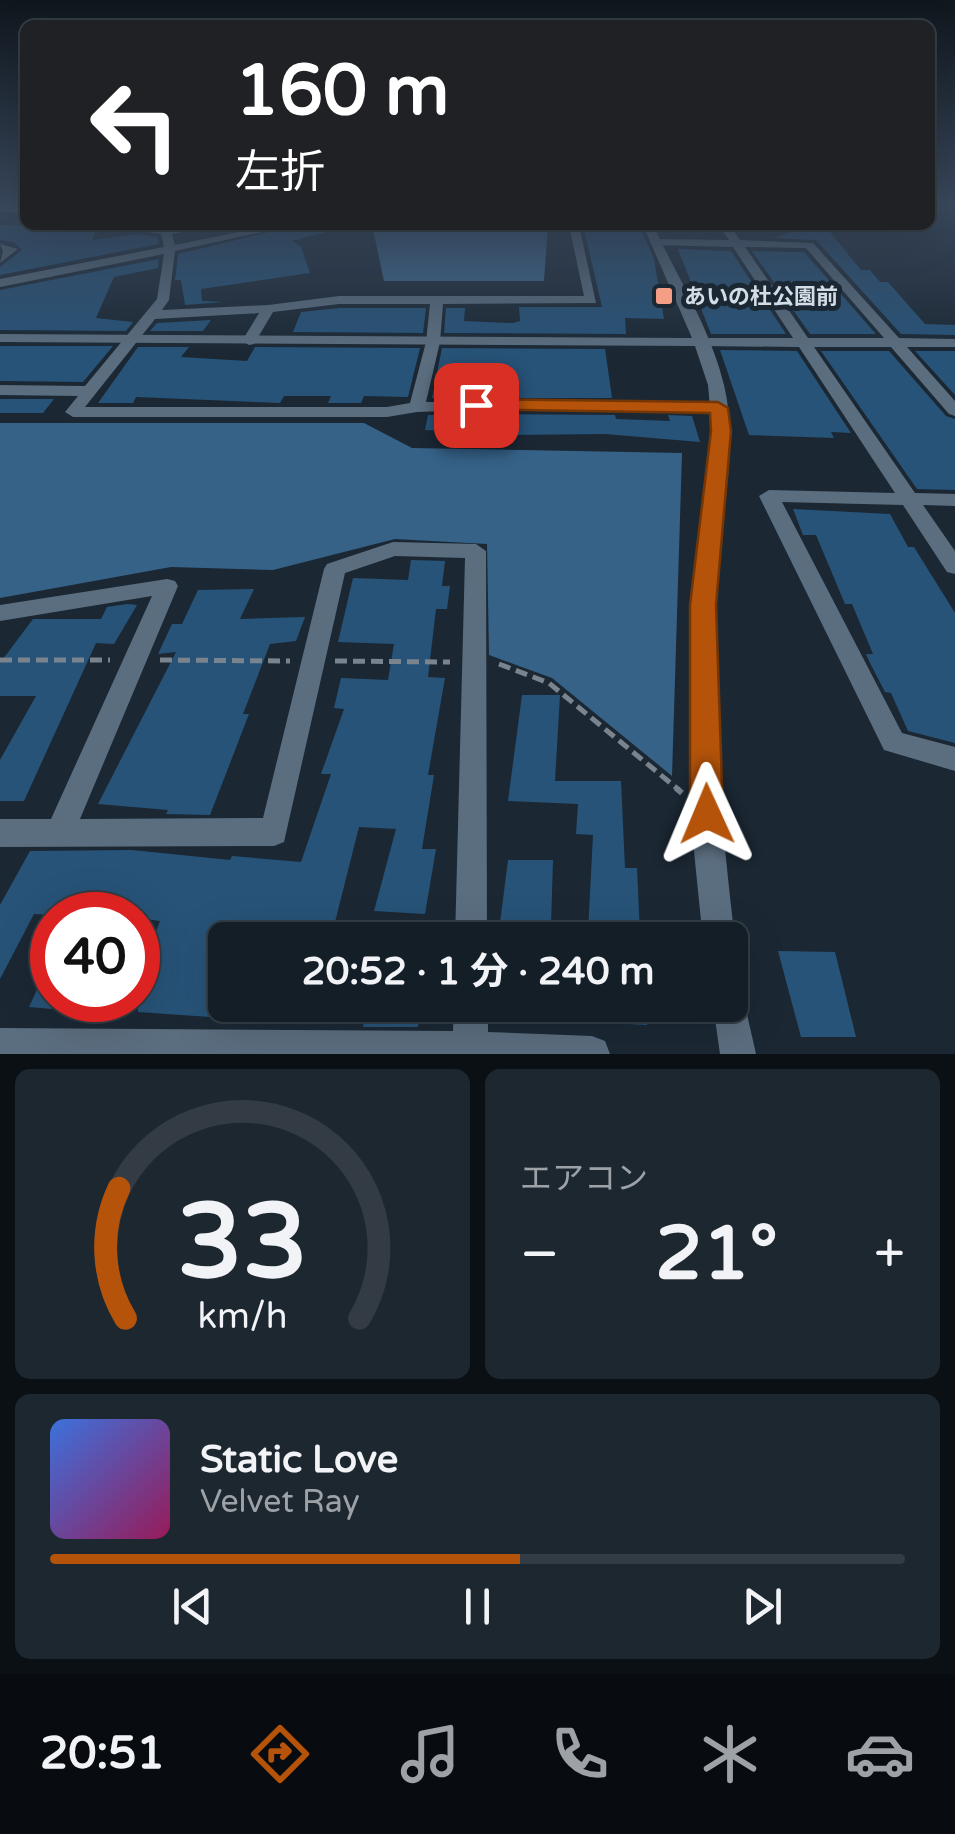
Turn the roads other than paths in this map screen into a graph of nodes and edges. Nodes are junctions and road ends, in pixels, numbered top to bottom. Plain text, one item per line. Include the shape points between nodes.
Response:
1 (134, 256) edge
2 (169, 256) edge
3 (581, 256) edge
4 (662, 256) edge
5 (743, 256) edge
6 (819, 256) edge
7 (0, 283) edge
8 (437, 300) junction
9 (268, 310) junction
10 (151, 315) junction
11 (0, 338) edge
12 (129, 340) junction
13 (249, 341) junction
14 (432, 342) junction
15 (701, 342) junction
16 (895, 342) junction
17 (955, 343) edge
18 (800, 344) junction
19 (0, 390) edge
20 (89, 392) junction
21 (416, 406) junction
22 (718, 408) junction
23 (955, 410) edge
24 (908, 499) junction
25 (955, 500) edge
26 (955, 567) edge
27 (0, 613) edge
28 (955, 760) edge
29 (0, 833) edge
30 (58, 834) junction
31 (472, 922) edge
32 (718, 922) edge
33 (470, 1022) edge
34 (733, 1022) edge
35 (0, 1046) edge
36 (470, 1052) edge
37 (592, 1054) edge
38 (738, 1054) edge

1 - 7 street
2 - 10 street via 163,300
3 - 8 street via 590,300
4 - 15 street
5 - 18 street
6 - 16 street
8 - 9 street via 339,300
8 - 14 street
9 - 10 street
9 - 13 street
10 - 12 street
11 - 12 street
12 - 13 street
12 - 20 street
13 - 14 street
14 - 15 street
14 - 21 street
15 - 18 street
15 - 22 street
16 - 17 street
16 - 18 street
16 - 23 street
18 - 24 street
19 - 20 street
20 - 21 street via 73,412 387,412
21 - 22 street
22 - 32 street via 703,605 707,814
24 - 25 street
24 - 26 street
24 - 28 street via 769,496 892,742
27 - 30 street via 167,586
29 - 30 street
30 - 31 street via 274,832 335,569 393,548 476,551
33 - 36 street
34 - 38 street
35 - 36 street
36 - 37 street

